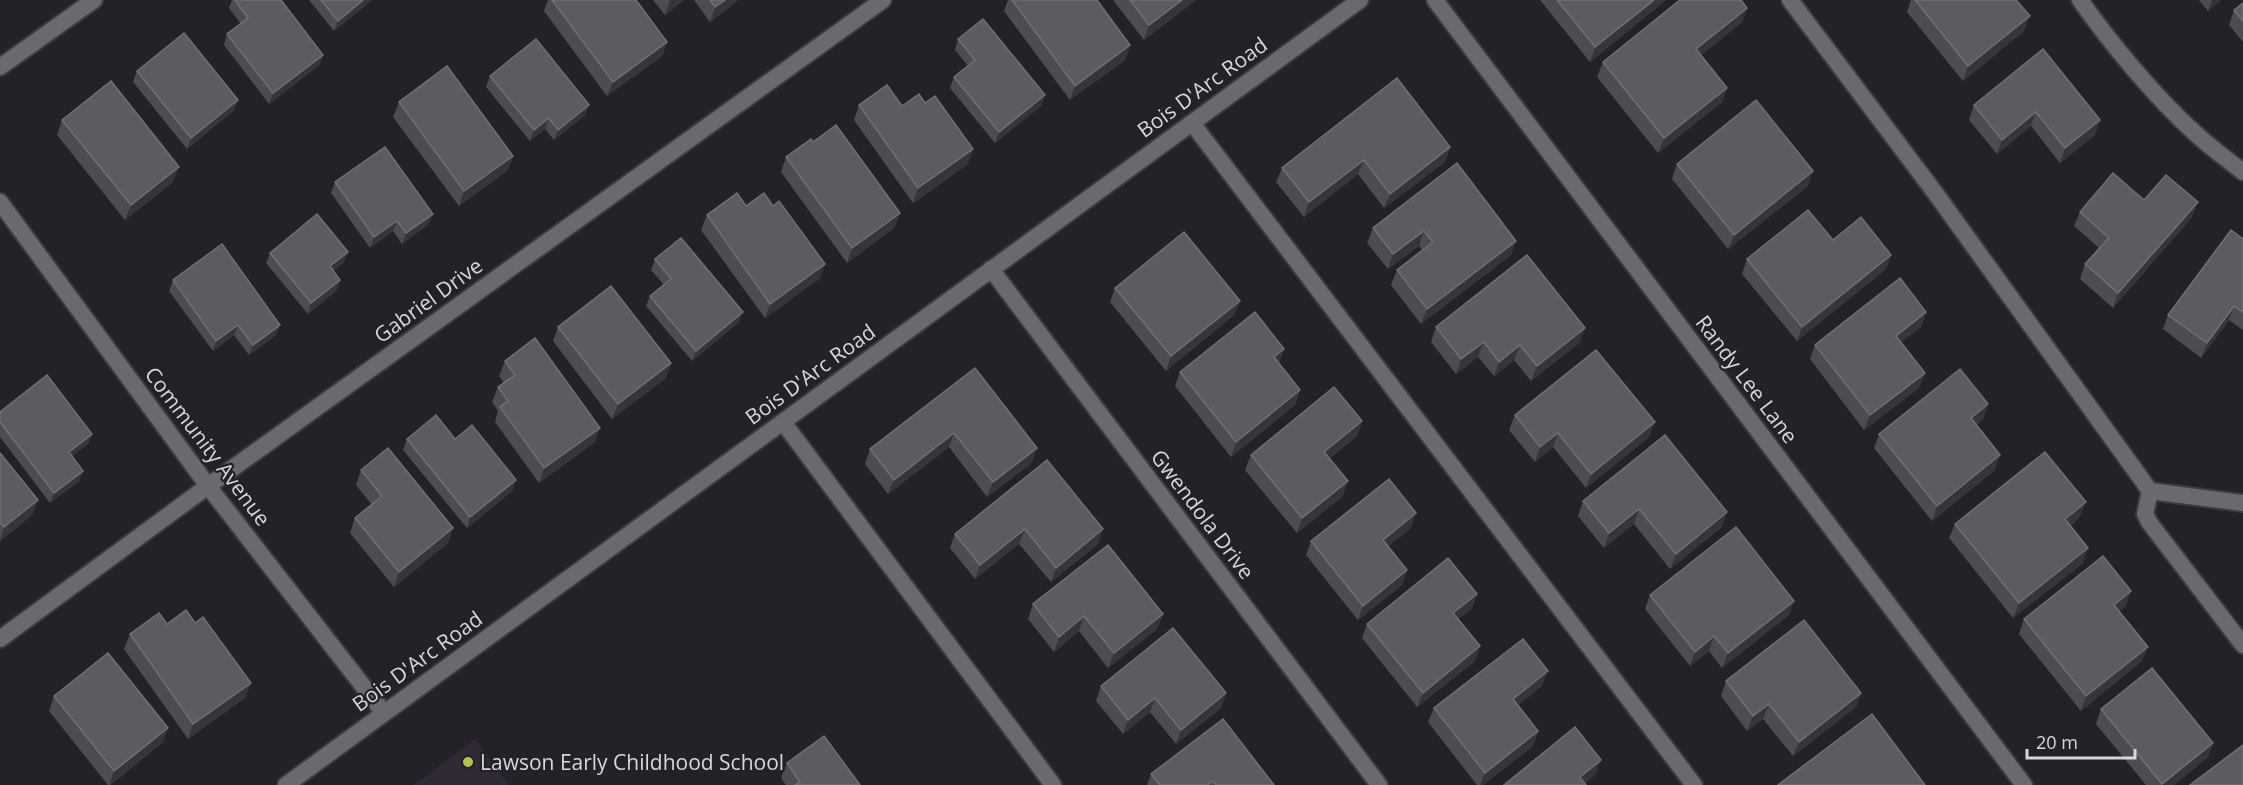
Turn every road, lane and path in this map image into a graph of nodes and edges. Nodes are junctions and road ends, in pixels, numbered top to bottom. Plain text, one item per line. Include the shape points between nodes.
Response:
1 (94, 0) edge
2 (883, 0) edge
3 (1360, 0) edge
4 (1435, 0) edge
5 (1790, 0) edge
6 (2080, 0) edge
7 (0, 68) edge
8 (1192, 123) junction
9 (2243, 172) edge
10 (0, 202) edge
11 (991, 269) junction
12 (783, 422) junction
13 (208, 486) junction
14 (2150, 491) junction
15 (2243, 503) edge
16 (0, 639) edge
17 (2243, 645) edge
18 (384, 713) junction
19 (286, 785) edge
20 (1053, 785) edge
21 (1379, 785) edge
22 (1694, 785) edge
23 (2024, 785) edge

1 - 7 street
2 - 13 street, Gabriel Drive
3 - 8 street, Bois D'Arc Road
4 - 23 street, Randy Lee Lane
5 - 14 street via 1936,194
6 - 9 street via 2195,134
8 - 11 street, Bois D'Arc Road
8 - 22 street
10 - 13 street, Community Avenue
11 - 12 street, Bois D'Arc Road
11 - 21 street, Gwendola Drive
12 - 18 street, Bois D'Arc Road
12 - 20 street
13 - 16 street, Gabriel Drive
13 - 18 street, Community Avenue
14 - 15 street
14 - 17 street via 2145,514 2149,522
18 - 19 street, Bois D'Arc Road

